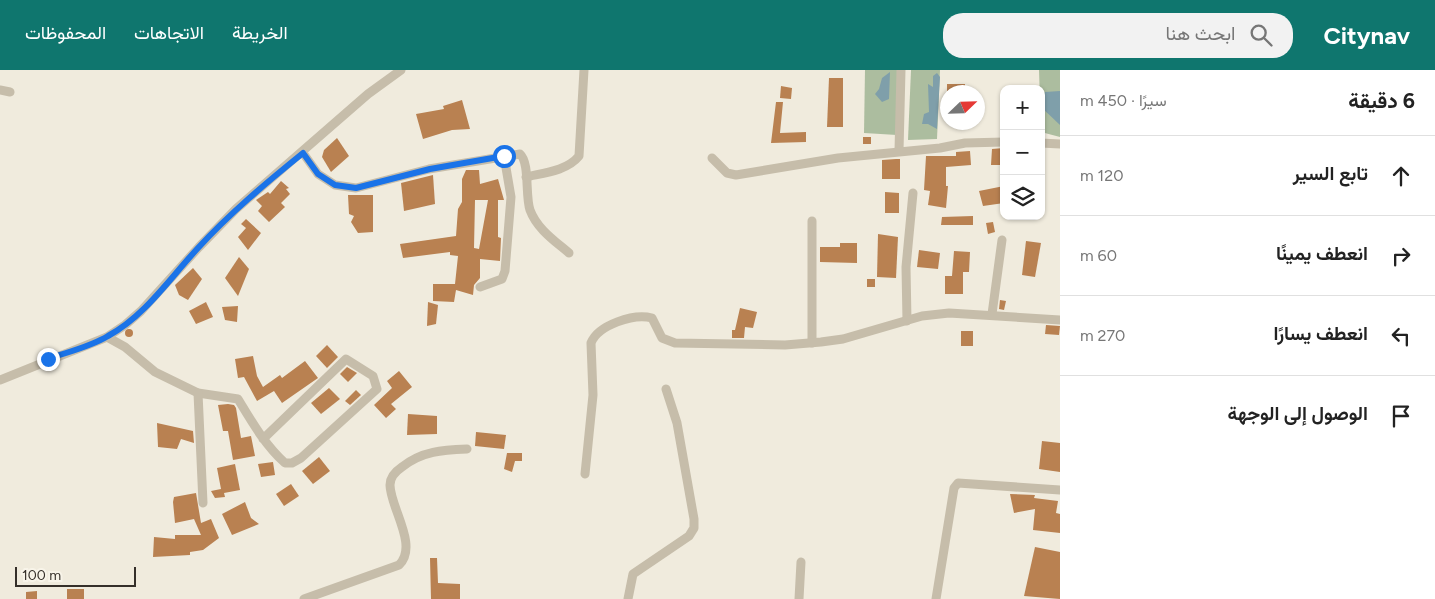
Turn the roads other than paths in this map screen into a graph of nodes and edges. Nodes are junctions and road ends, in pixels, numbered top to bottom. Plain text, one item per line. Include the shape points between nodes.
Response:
1 (401, 70) edge
2 (584, 70) edge
3 (901, 70) edge
4 (0, 90) edge
5 (10, 92) dead end
6 (1000, 142) edge
7 (1045, 143) edge
8 (1060, 144) edge
9 (899, 151) junction
10 (303, 153) junction
11 (504, 156) junction
12 (712, 158) dead end
13 (526, 177) junction
14 (913, 193) dead end
15 (812, 221) dead end
16 (1002, 240) dead end
17 (569, 253) dead end
18 (480, 287) dead end
19 (992, 314) junction
20 (1060, 320) edge
21 (907, 321) junction
22 (107, 337) junction
23 (812, 343) junction
24 (0, 380) edge
25 (666, 389) dead end
26 (198, 392) junction
27 (263, 439) junction
28 (467, 449) dead end
29 (585, 474) dead end
30 (1060, 490) edge
31 (203, 503) dead end
32 (802, 562) dead end
33 (304, 599) edge
34 (628, 599) edge
35 (799, 599) edge
36 (936, 599) edge

1 - 10 street via 368,94
2 - 13 street via 579,156 562,168
3 - 9 street
4 - 5 street
6 - 9 street via 965,142 940,148
7 - 8 street
9 - 12 street via 736,175 727,173
10 - 11 street via 318,174 335,185 356,188 430,169
10 - 22 street via 236,209 142,312
11 - 13 street via 522,156
11 - 18 street via 511,197 505,271 502,279
13 - 17 street via 530,209 536,221
14 - 21 street via 906,267
15 - 23 street
16 - 19 street
19 - 20 street
19 - 21 street via 949,313
21 - 23 street via 843,339
22 - 24 street
22 - 26 street via 126,347 155,372
23 - 29 street via 675,343 662,338 652,318 648,317 625,320 600,332 592,343 593,395
25 - 34 street via 684,458 694,528 689,536 633,574
26 - 27 street via 238,399
26 - 31 street
27 - 27 street via 285,463 292,464 377,389 373,376 346,359
28 - 33 street via 419,456 391,478 406,547 399,565
30 - 36 street via 958,483 954,488
32 - 35 street

